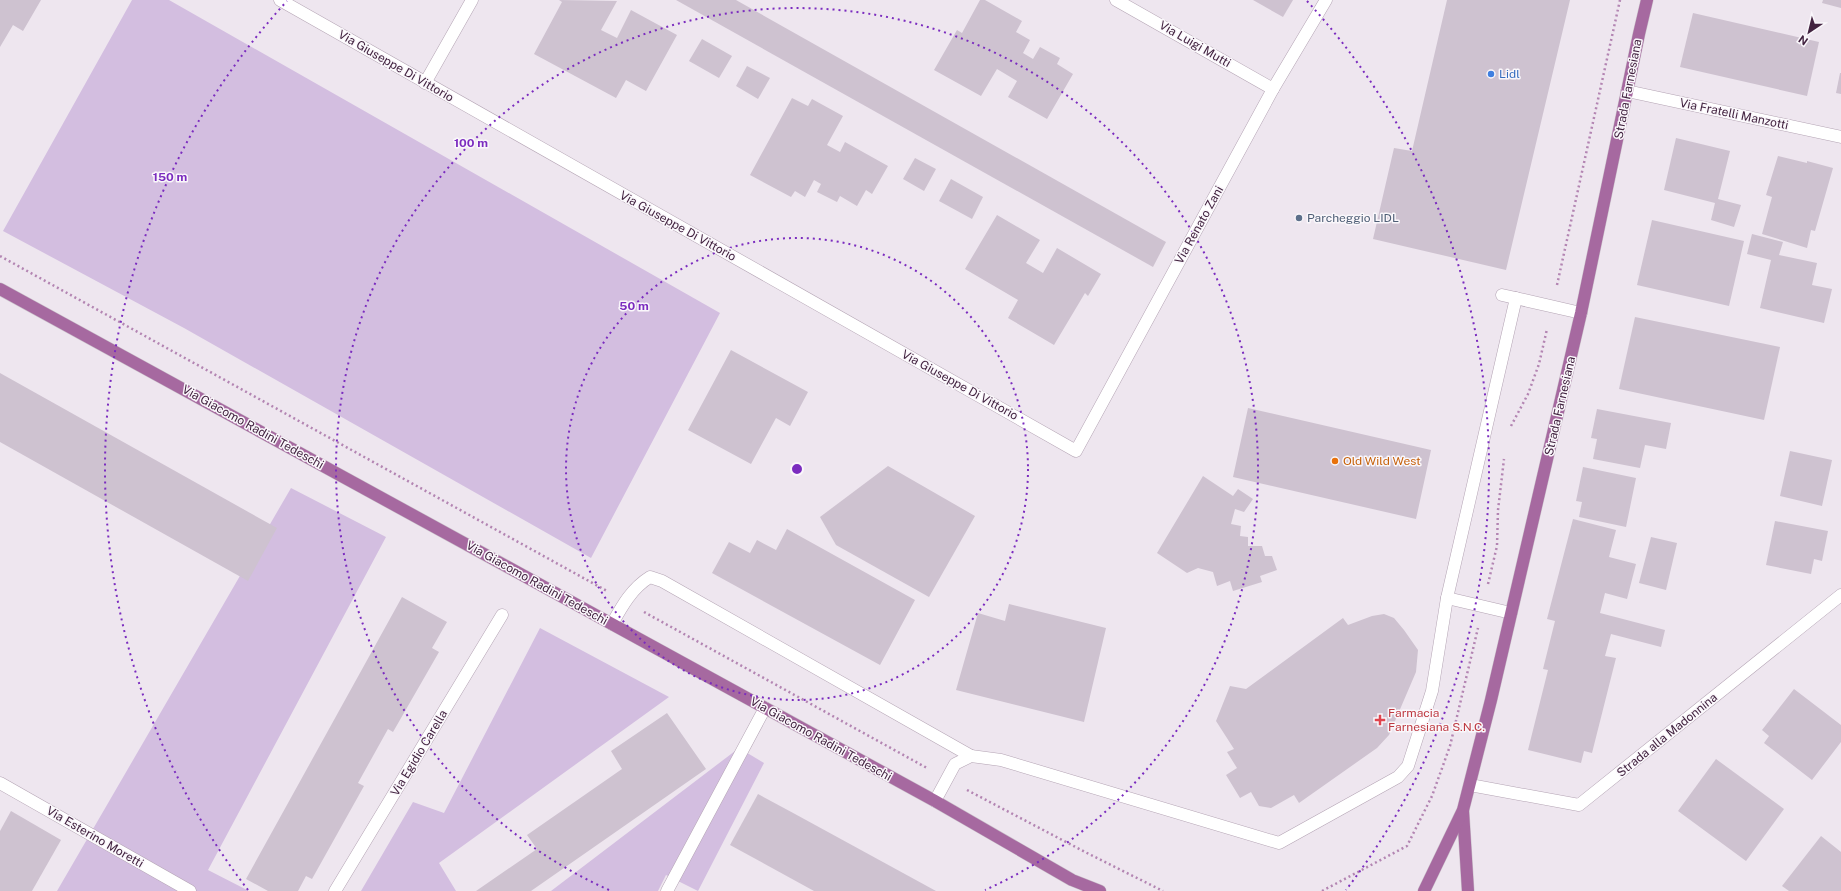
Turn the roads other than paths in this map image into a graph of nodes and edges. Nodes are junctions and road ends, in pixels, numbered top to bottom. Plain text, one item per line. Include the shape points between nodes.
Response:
1 (280, 0) edge
2 (472, 0) edge
3 (1116, 0) edge
4 (1326, 0) edge
5 (1647, 0) edge
6 (425, 83) junction
7 (1273, 89) junction
8 (1627, 92) junction
9 (1841, 137) edge
10 (0, 289) edge
11 (1502, 295) dead end
12 (1516, 298) junction
13 (1581, 313) junction
14 (1076, 451) joint
15 (1841, 595) edge
16 (1448, 598) junction
17 (1511, 613) junction
18 (502, 615) dead end
19 (612, 624) junction
20 (765, 708) junction
21 (971, 756) junction
22 (0, 783) edge
23 (1470, 785) junction
24 (935, 801) junction
25 (1463, 810) junction
26 (1072, 880) junction
27 (190, 891) edge
28 (335, 891) edge
29 (667, 891) edge
30 (1084, 891) edge
31 (1100, 891) edge
32 (1424, 891) edge
33 (1468, 891) edge

1 - 6 street, Via Giuseppe Di Vittorio
2 - 6 street
3 - 7 street, Via Luigi Mutti
4 - 7 street, Via Renato Zani
5 - 8 main road, Strada Farnesiana
6 - 14 street, Via Giuseppe Di Vittorio
7 - 14 street, Via Renato Zani
8 - 9 street, Via Fratelli Manzotti
8 - 13 main road, Strada Farnesiana
10 - 19 main road, Via Giacomo Radini Tedeschi
11 - 12 street
12 - 13 street
12 - 16 street
13 - 17 main road, Strada Farnesiana
15 - 23 street, Strada alla Madonnina via 1579,805
16 - 17 street
16 - 21 street via 1432,691 1408,766 1398,777 1278,843 1001,760
17 - 23 main road, Strada Farnesiana
18 - 28 street, Via Egidio Carella
19 - 20 main road, Via Giacomo Radini Tedeschi
19 - 21 street via 625,601 640,584 650,577 662,581
20 - 24 main road, Via Giacomo Radini Tedeschi
20 - 29 street
21 - 24 street via 955,764
22 - 27 street, Via Esterino Moretti
23 - 25 main road, Strada Farnesiana
24 - 26 main road, Via Giacomo Radini Tedeschi
25 - 32 main road, Strada Farnesiana
25 - 33 main road, Strada Farnesiana
26 - 30 main road, Via Giacomo Radini Tedeschi
26 - 31 main road, Via Giacomo Radini Tedeschi

